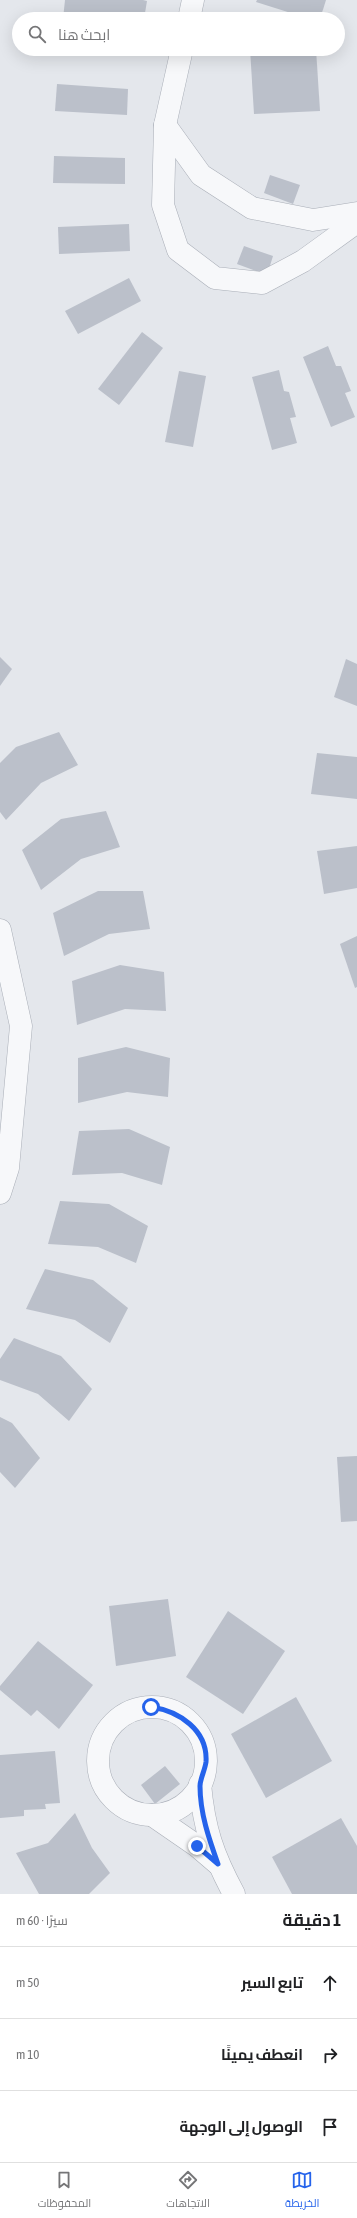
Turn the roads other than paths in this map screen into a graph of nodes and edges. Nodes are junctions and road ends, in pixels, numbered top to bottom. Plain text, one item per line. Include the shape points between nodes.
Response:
1 (193, 0) edge
2 (190, 12) edge
3 (180, 56) edge
4 (165, 125) junction
5 (357, 213) edge
6 (357, 222) edge
7 (0, 930) edge
8 (0, 1193) edge
9 (200, 1784) junction
10 (152, 1815) junction
11 (218, 1864) junction
12 (234, 1894) edge

1 - 2 street
3 - 4 street
4 - 5 street via 201,175 252,208 313,220
4 - 6 street via 163,205 178,250 215,278 262,283 303,261
7 - 8 street via 20,1026 8,1168
9 - 10 street via 184,1805 169,1813
9 - 10 street via 206,1761 203,1744 195,1729 183,1717 168,1709 151,1707 135,1710 120,1717 108,1730 100,1745 98,1761 101,1778 109,1793 121,1805 136,1813
9 - 11 street via 206,1826
10 - 11 street
11 - 12 street

